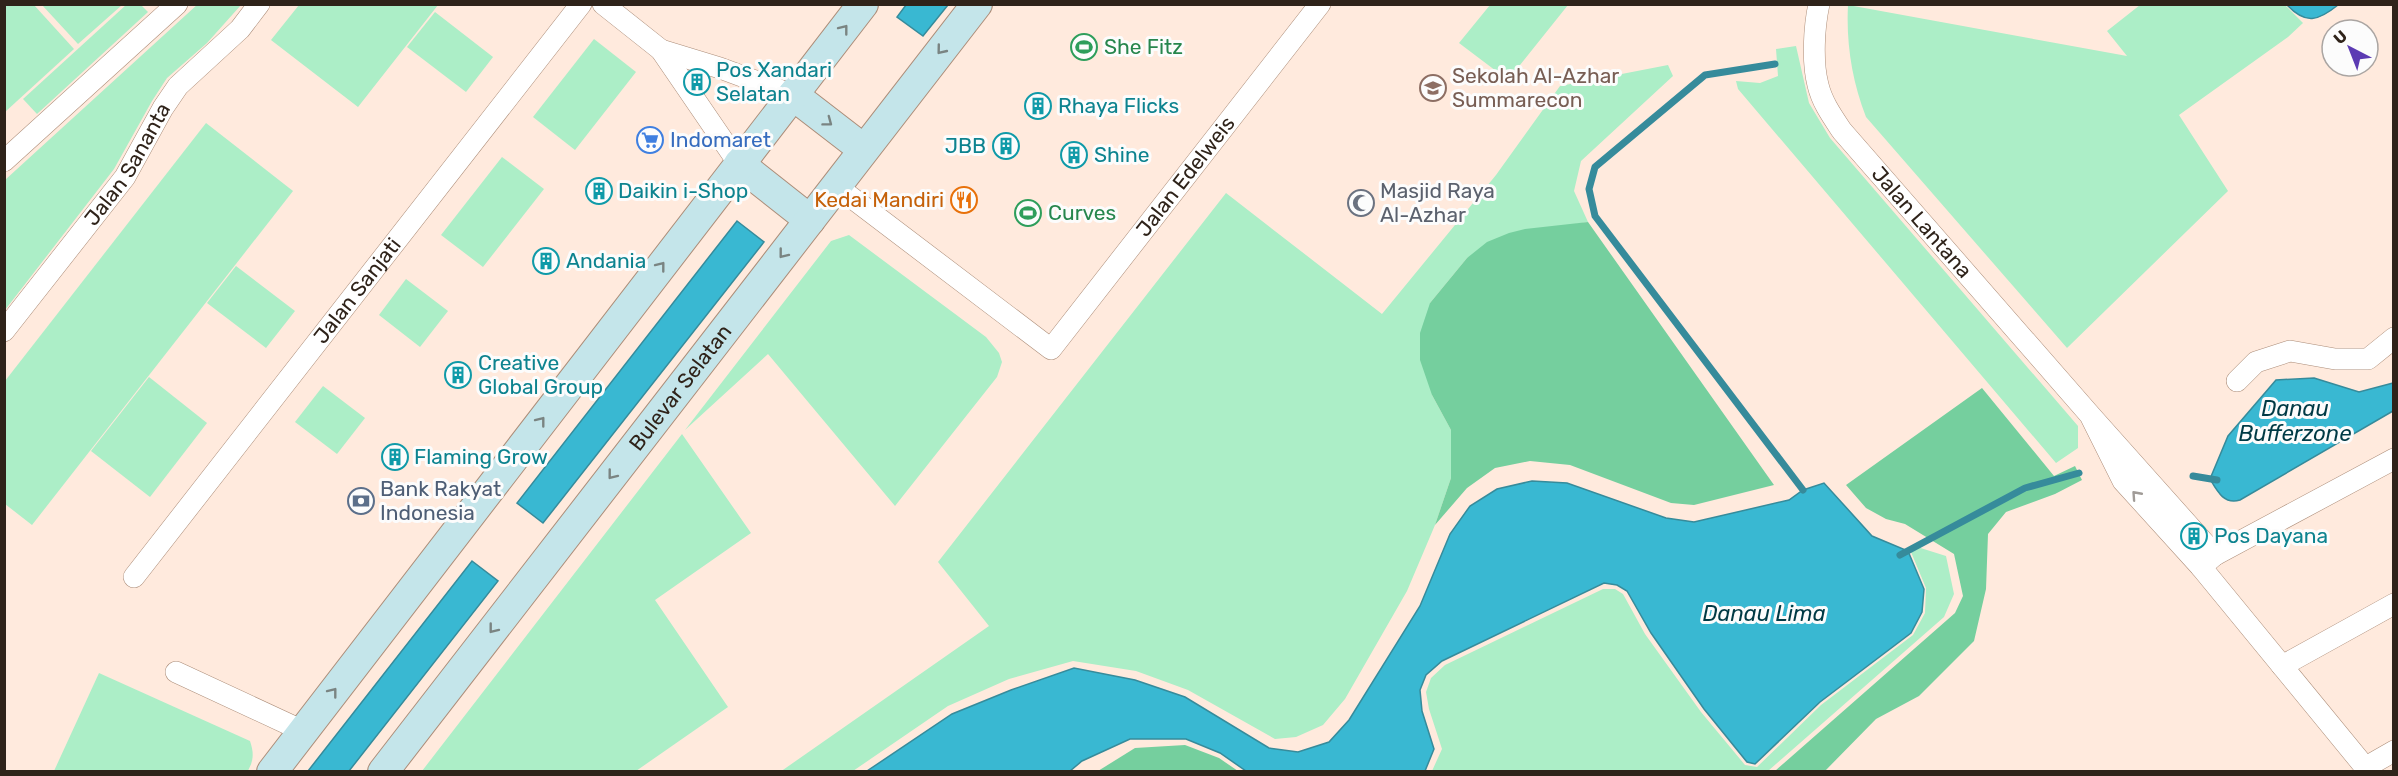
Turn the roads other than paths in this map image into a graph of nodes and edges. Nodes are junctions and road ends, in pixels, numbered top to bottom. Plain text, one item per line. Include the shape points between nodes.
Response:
1 (177, 4) edge
2 (259, 4) edge
3 (581, 4) edge
4 (603, 4) edge
5 (863, 4) edge
6 (978, 4) edge
7 (1320, 4) edge
8 (1819, 4) edge
9 (661, 50) junction
10 (793, 95) junction
11 (863, 149) junction
12 (4, 161) edge
13 (739, 164) junction
14 (836, 185) junction
15 (810, 220) junction
16 (4, 331) edge
17 (2394, 338) edge
18 (2237, 381) dead end
19 (2394, 459) edge
20 (2208, 561) junction
21 (134, 577) dead end
22 (2394, 604) edge
23 (2282, 666) junction
24 (176, 672) dead end
25 (303, 731) junction
26 (2394, 751) edge
27 (2368, 769) edge
28 (272, 771) edge
29 (383, 771) edge

1 - 12 street
2 - 16 street, Jalan Sananta via 232,37 178,86 125,177
3 - 21 street, Jalan Sanjati
4 - 9 street
10 -> 5 main road
6 -> 11 main road, Bulevar Selatan
7 - 14 street, Jalan Edelweis via 1051,349
8 - 20 street, Jalan Lantana via 1815,23 1816,69 1828,111 2090,415
9 - 10 street
9 - 13 street
10 -> 11 main road
10 - 13 main road
11 - 14 main road, Bulevar Selatan
13 - 15 main road
25 -> 13 main road
14 - 15 main road, Bulevar Selatan
15 -> 29 main road, Bulevar Selatan
17 - 18 street via 2368,359 2335,359 2290,351 2256,362
19 - 20 street
20 - 23 street, Jalan Lantana
22 - 23 street
23 - 27 street, Jalan Lantana
24 - 25 street
25 - 28 main road
26 - 27 street

